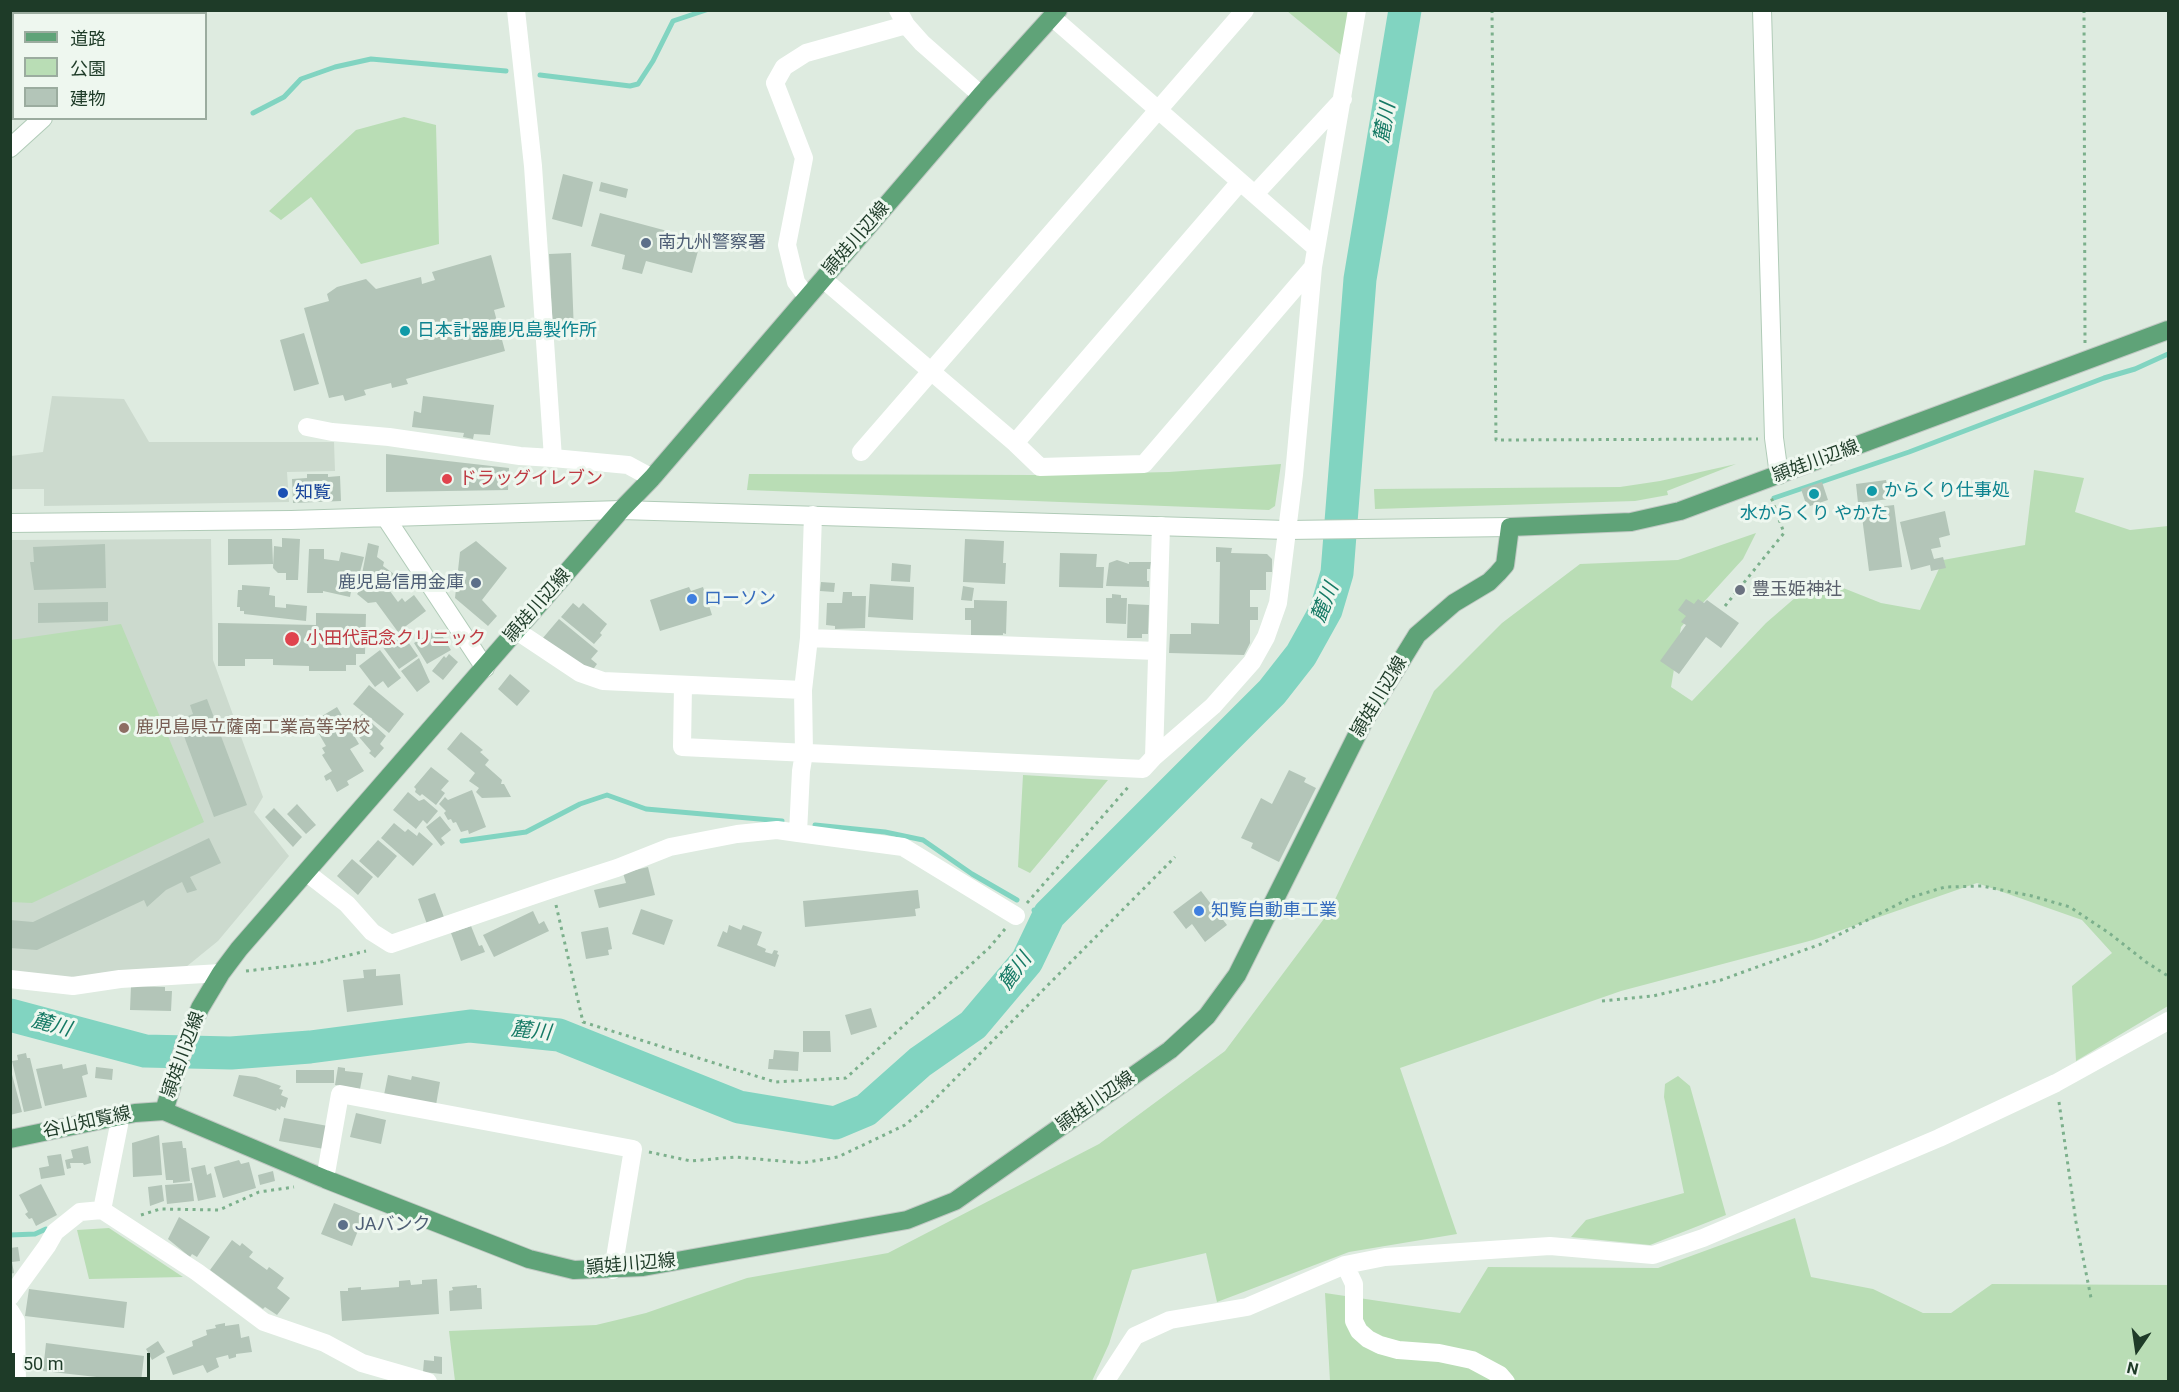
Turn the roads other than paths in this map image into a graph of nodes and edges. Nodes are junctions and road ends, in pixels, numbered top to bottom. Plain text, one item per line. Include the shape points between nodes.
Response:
1 (516, 10) edge
2 (1245, 10) edge
3 (1357, 10) edge
4 (1762, 10) edge
5 (1055, 14) edge
6 (902, 18) edge
7 (981, 95) junction
8 (1343, 99) junction
9 (1159, 108) junction
10 (41, 120) edge
11 (10, 148) edge
12 (1240, 182) junction
13 (1255, 194) junction
14 (1316, 248) junction
15 (1313, 267) junction
16 (823, 279) junction
17 (807, 297) junction
18 (2169, 330) edge
19 (931, 371) junction
20 (307, 426) dead end
21 (1015, 443) junction
22 (861, 452) dead end
23 (553, 458) junction
24 (1779, 476) junction
25 (652, 478) junction
26 (621, 510) junction
27 (813, 515) junction
28 (386, 518) junction
29 (10, 523) edge
30 (1161, 526) junction
31 (1510, 527) junction
32 (1292, 530) junction
33 (517, 631) junction
34 (810, 638) junction
35 (1157, 651) junction
36 (485, 668) junction
37 (683, 685) junction
38 (804, 690) junction
39 (804, 753) junction
40 (1149, 763) junction
41 (798, 833) junction
42 (307, 873) junction
43 (1016, 916) road end
44 (221, 973) junction
45 (10, 979) edge
46 (2169, 1021) edge
47 (164, 1111) junction
48 (121, 1115) junction
49 (10, 1139) edge
50 (325, 1179) junction
51 (107, 1213) junction
52 (1345, 1265) junction
53 (613, 1270) junction
54 (10, 1297) edge
55 (10, 1311) edge
56 (16, 1382) edge
57 (428, 1382) edge
58 (1105, 1382) edge
59 (1506, 1382) edge

1 - 23 street via 533,166
2 - 9 street
3 - 8 street
4 - 24 street via 1774,438
5 - 7 main road, 頴娃川辺線
5 - 9 street
6 - 7 street via 922,43
6 - 17 street via 806,53 784,67 775,83 804,158 787,245 796,282
7 - 16 main road, 頴娃川辺線
8 - 13 street
8 - 14 street
9 - 12 street
9 - 19 street
10 - 11 street
12 - 13 street
12 - 21 street
13 - 14 street
14 - 15 street
15 - 21 street via 1144,464 1040,467
15 - 32 street
16 - 17 main road, 頴娃川辺線
16 - 19 street
17 - 25 main road, 頴娃川辺線
18 - 24 main road, 頴娃川辺線
19 - 21 street
19 - 22 street
20 - 23 street
23 - 25 street via 628,465
24 - 31 main road, 頴娃川辺線 via 1653,518
25 - 26 main road, 頴娃川辺線
26 - 27 street
26 - 28 street
26 - 33 main road, 頴娃川辺線
27 - 30 street
27 - 34 street
28 - 29 street
28 - 36 street
30 - 32 street
30 - 35 street
31 - 32 street
31 - 53 main road, 頴娃川辺線 via 1505,565 1489,582 1454,603 1418,635 1364,721 1237,975 1207,1016 1170,1050 955,1201 907,1220
32 - 40 street via 1278,603 1252,662 1212,706
33 - 36 main road, 頴娃川辺線
33 - 37 street via 580,672 603,681
34 - 35 street
34 - 38 street
35 - 40 street
36 - 42 main road, 頴娃川辺線
37 - 38 street
37 - 39 street via 682,747
38 - 39 street
39 - 40 street
39 - 41 street
41 - 42 street via 777,830 738,834 670,847 391,944 372,932 347,904
41 - 43 street via 903,847
42 - 44 main road, 頴娃川辺線
44 - 45 street via 74,986
44 - 47 main road, 頴娃川辺線 via 185,1044
46 - 52 street via 2056,1083 1928,1143 1703,1238 1653,1255 1550,1246 1384,1257
47 - 48 main road, 谷山知覧線
47 - 50 main road, 頴娃川辺線
48 - 49 main road, 谷山知覧線
48 - 51 street
50 - 53 main road, 頴娃川辺線 via 529,1259 574,1270
50 - 53 street via 340,1094 633,1149
51 - 54 street via 80,1212 54,1232
51 - 57 street via 264,1322 325,1343 362,1363
52 - 58 street via 1247,1307 1170,1320 1135,1336
52 - 59 street via 1354,1284 1354,1321 1368,1339 1398,1350 1472,1360
55 - 56 street via 16,1321

